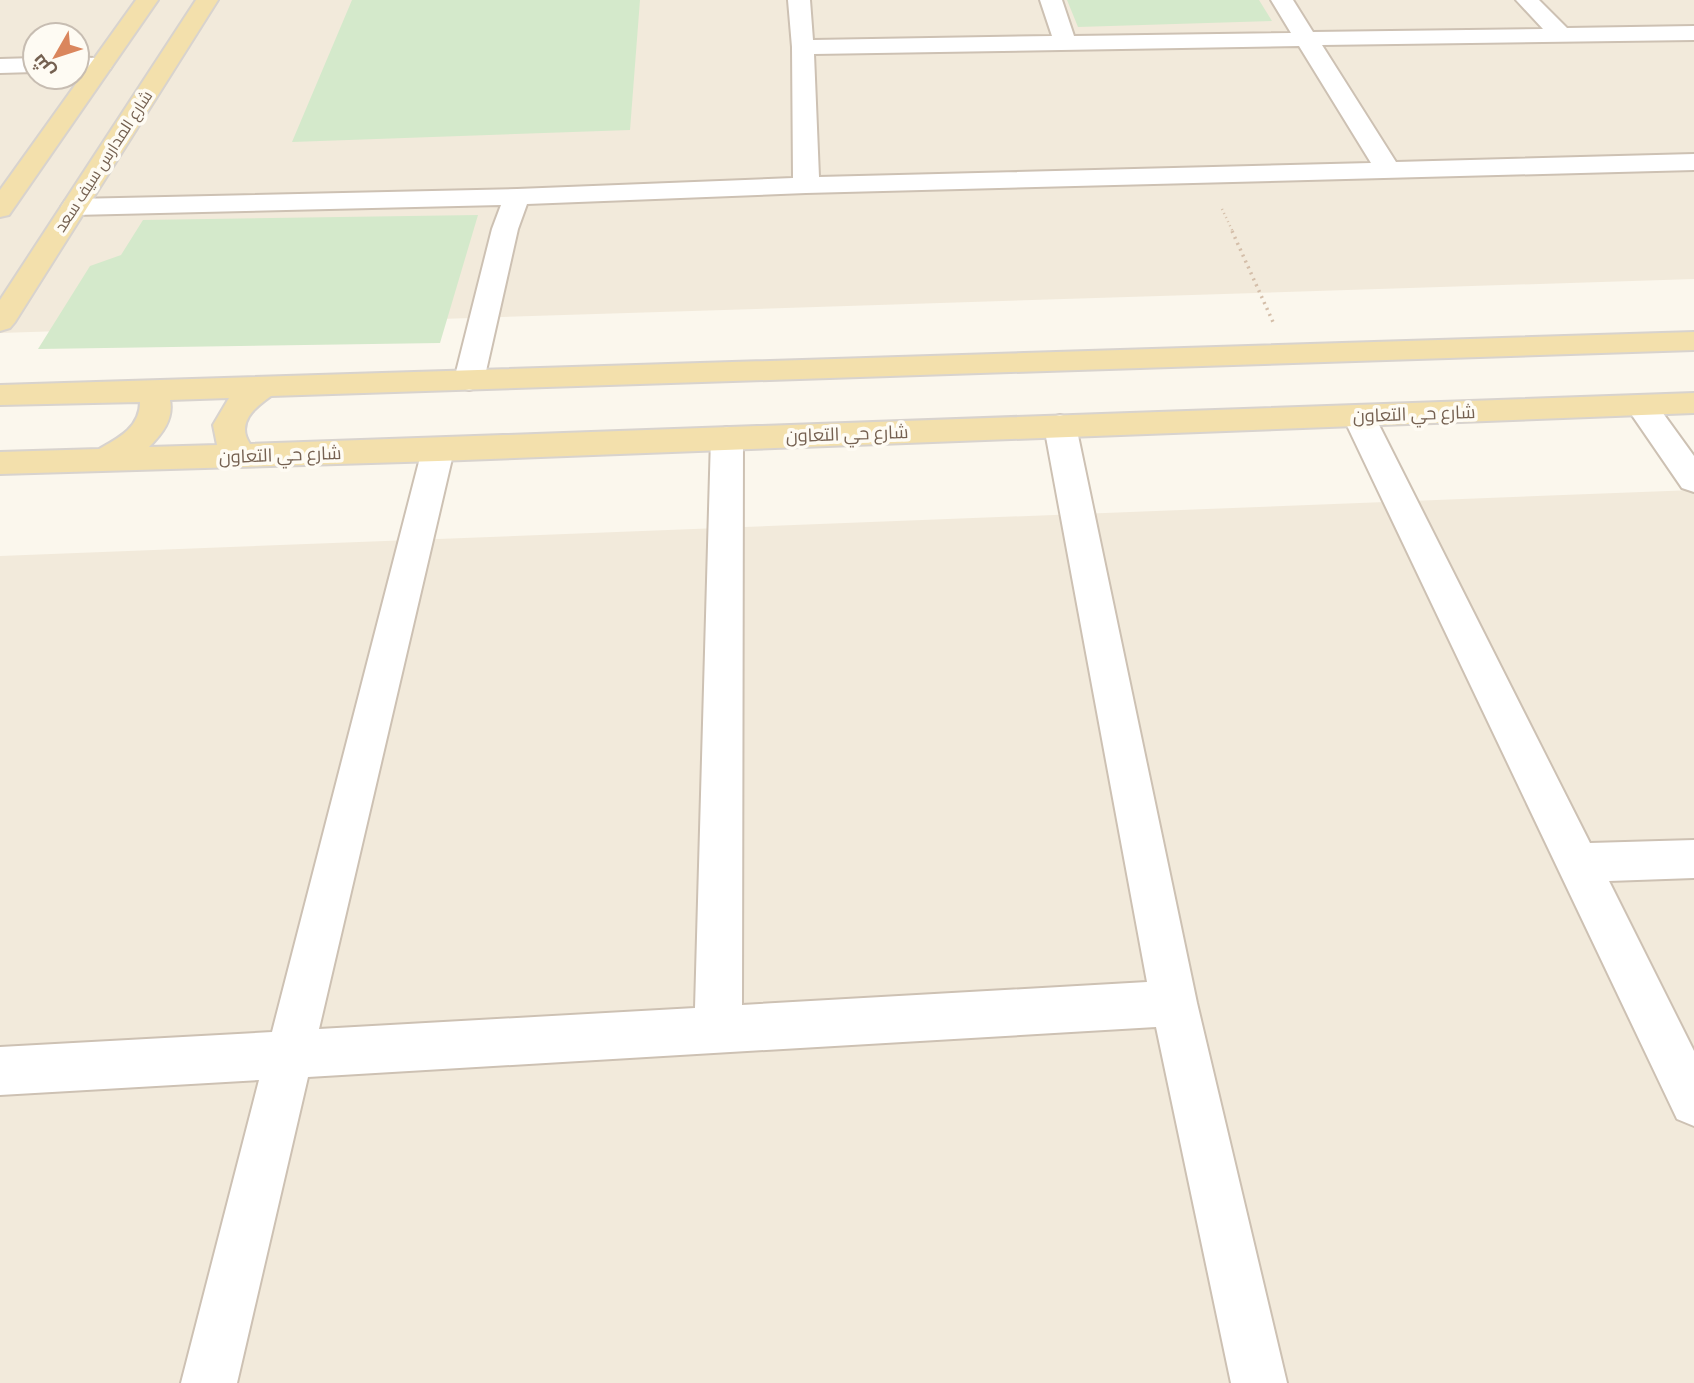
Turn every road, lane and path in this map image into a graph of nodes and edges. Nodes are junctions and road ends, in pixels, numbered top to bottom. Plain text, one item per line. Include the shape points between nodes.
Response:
1 (799, 0) edge
2 (1051, 0) edge
3 (1282, 0) edge
4 (1527, 0) edge
5 (175, 4) edge
6 (1694, 33) edge
7 (1561, 35) junction
8 (1306, 39) junction
9 (1065, 43) junction
10 (803, 47) junction
11 (91, 64) edge
12 (102, 64) junction
13 (21, 65) edge
14 (0, 66) edge
15 (1694, 162) edge
16 (1388, 170) junction
17 (1206, 175) junction
18 (806, 185) junction
19 (517, 197) junction
20 (74, 207) junction
21 (0, 209) edge
22 (0, 322) edge
23 (1694, 341) edge
24 (1288, 354) junction
25 (469, 380) junction
26 (263, 387) junction
27 (151, 390) junction
28 (0, 395) edge
29 (1694, 403) edge
30 (1641, 405) junction
31 (1358, 415) junction
32 (1060, 426) junction
33 (727, 438) junction
34 (438, 450) junction
35 (241, 455) junction
36 (106, 459) junction
37 (0, 463) edge
38 (1694, 480) edge
39 (1694, 859) edge
40 (1577, 863) junction
41 (1174, 1003) junction
42 (718, 1029) junction
43 (290, 1053) junction
44 (0, 1071) edge
45 (1694, 1102) edge
46 (209, 1383) edge
47 (1259, 1383) edge

1 - 10 street
2 - 9 street
3 - 8 street
4 - 7 street
5 - 12 main road, شارع المدارس سيف سعد
5 - 20 main road, شارع المدارس سيف سعد
6 - 7 street
7 - 8 street
8 - 9 street
8 - 16 street
9 - 10 street
10 - 18 street
11 - 12 street
12 - 21 main road, شارع المدارس سيف سعد
13 - 14 street
15 - 16 street
16 - 17 street
17 - 18 street
17 - 24 path
18 - 19 street
19 - 20 street
19 - 25 street
20 - 22 main road, شارع المدارس سيف سعد
23 - 24 main road
24 - 25 main road
25 - 26 main road
26 - 27 main road
26 - 35 main road via 236,409 229,422 232,446
27 - 28 main road
27 - 36 main road via 157,412 151,425
29 - 30 main road, شارع حي التعاون
30 - 31 main road, شارع حي التعاون
30 - 38 street
31 - 32 main road, شارع حي التعاون
31 - 40 street
32 - 33 main road, شارع حي التعاون
32 - 41 street
33 - 34 main road, شارع حي التعاون
33 - 42 street
34 - 35 main road, شارع حي التعاون
34 - 43 street
35 - 36 main road, شارع حي التعاون
36 - 37 main road, شارع حي التعاون
39 - 40 street
40 - 45 street
41 - 42 street
41 - 47 street
42 - 43 street
43 - 44 street
43 - 46 street

